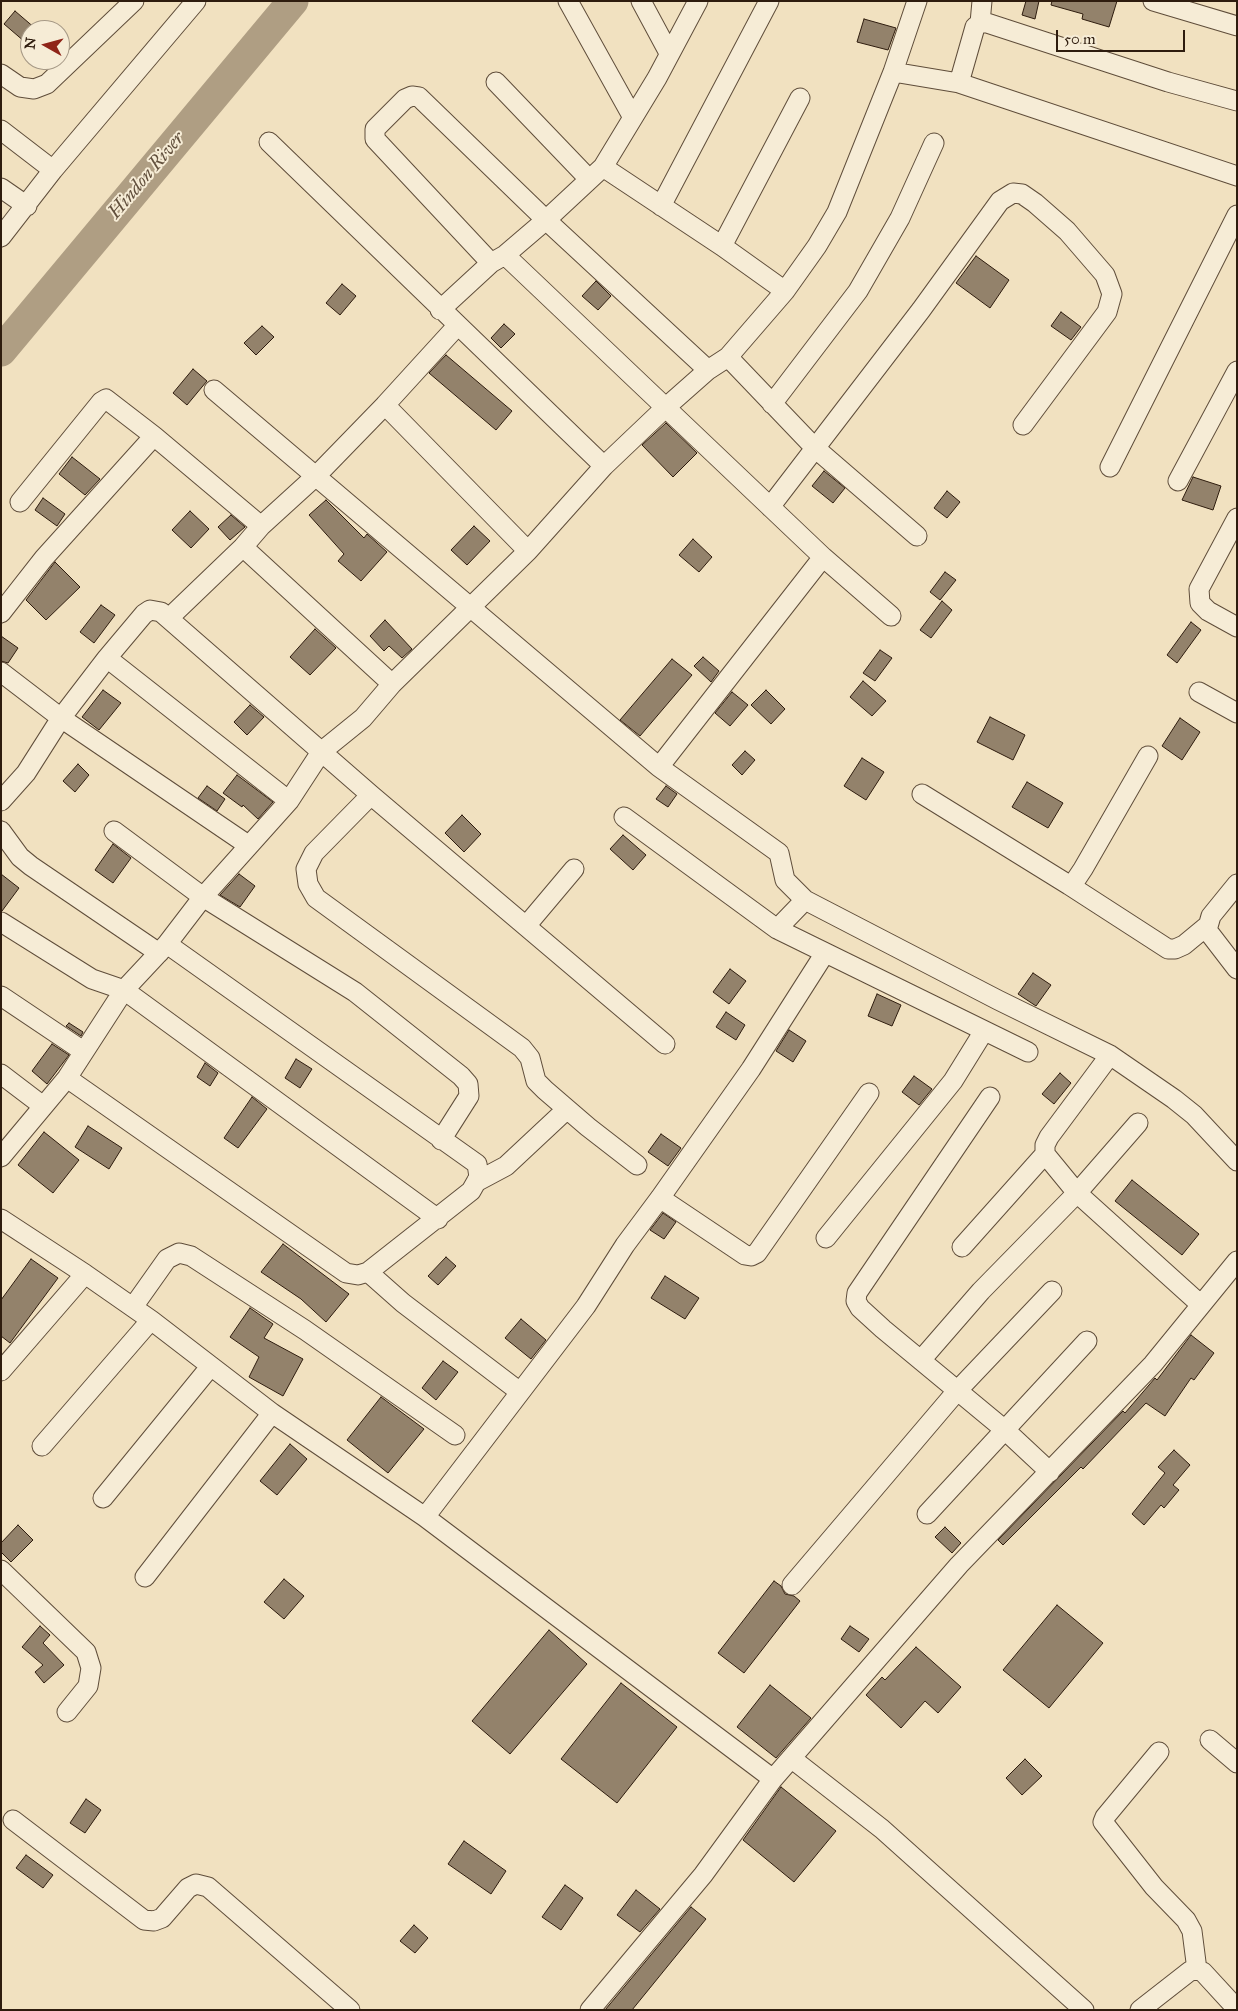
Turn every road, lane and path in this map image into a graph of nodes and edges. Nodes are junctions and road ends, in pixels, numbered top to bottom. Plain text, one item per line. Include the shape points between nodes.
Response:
1 (134, 1) edge
2 (196, 1) edge
3 (568, 1) edge
4 (641, 1) edge
5 (698, 1) edge
6 (769, 1) edge
7 (917, 1) edge
8 (982, 1) edge
9 (1154, 1) edge
10 (980, 23) junction
11 (1237, 26) edge
12 (669, 53) junction
13 (893, 72) junction
14 (1, 74) edge
15 (496, 82) dead end
16 (958, 83) junction
17 (800, 98) dead end
18 (1237, 101) edge
19 (632, 116) junction
20 (1, 130) edge
21 (269, 142) dead end
22 (934, 143) dead end
23 (53, 170) junction
24 (596, 173) junction
25 (1237, 176) edge
26 (1, 188) edge
27 (27, 206) junction
28 (661, 206) junction
29 (1237, 216) edge
30 (546, 220) junction
31 (1, 237) edge
32 (722, 246) junction
33 (498, 259) junction
34 (784, 291) junction
35 (440, 310) junction
36 (458, 325) junction
37 (728, 357) junction
38 (708, 370) junction
39 (1237, 371) edge
40 (214, 390) dead end
41 (772, 404) junction
42 (385, 405) junction
43 (664, 408) junction
44 (1023, 425) dead end
45 (154, 436) junction
46 (815, 448) junction
47 (604, 466) junction
48 (1110, 467) dead end
49 (317, 475) junction
50 (1178, 481) dead end
51 (20, 502) dead end
52 (770, 507) junction
53 (1235, 524) edge
54 (261, 526) junction
55 (917, 536) dead end
56 (243, 547) junction
57 (528, 551) junction
58 (822, 557) junction
59 (469, 608) junction
60 (1, 613) edge
61 (891, 616) dead end
62 (169, 618) junction
63 (1237, 627) edge
64 (107, 658) junction
65 (1, 672) edge
66 (392, 684) junction
67 (1199, 692) dead end
68 (1237, 713) edge
69 (61, 718) junction
70 (321, 752) junction
71 (1148, 756) dead end
72 (659, 767) junction
73 (922, 794) dead end
74 (371, 795) junction
75 (1, 801) edge
76 (289, 801) junction
77 (624, 817) dead end
78 (1, 831) edge
79 (114, 832) dead end
80 (248, 845) junction
81 (574, 869) dead end
82 (1237, 884) edge
83 (1069, 885) junction
84 (203, 897) junction
85 (804, 900) junction
86 (1, 922) edge
87 (526, 926) junction
88 (1207, 926) junction
89 (777, 929) junction
90 (163, 948) junction
91 (825, 953) junction
92 (1237, 969) edge
93 (124, 990) junction
94 (1, 996) edge
95 (984, 1030) junction
96 (665, 1044) dead end
97 (83, 1051) junction
98 (1028, 1052) dead end
99 (1110, 1055) junction
100 (1, 1074) edge
101 (67, 1078) junction
102 (869, 1093) dead end
103 (990, 1097) dead end
104 (43, 1106) junction
105 (567, 1108) junction
106 (1138, 1123) dead end
107 (441, 1140) junction
108 (4, 1150) edge
109 (1045, 1154) junction
110 (1237, 1161) edge
111 (637, 1165) dead end
112 (476, 1182) junction
113 (1077, 1193) junction
114 (660, 1198) junction
115 (438, 1219) junction
116 (5, 1229) edge
117 (826, 1238) dead end
118 (962, 1247) dead end
119 (1237, 1261) edge
120 (368, 1272) junction
121 (85, 1274) junction
122 (1052, 1291) dead end
123 (1200, 1304) junction
124 (133, 1307) junction
125 (151, 1320) junction
126 (1087, 1341) dead end
127 (921, 1360) junction
128 (210, 1367) junction
129 (1, 1370) edge
130 (957, 1390) junction
131 (520, 1392) junction
132 (272, 1413) junction
133 (1005, 1430) junction
134 (455, 1435) dead end
135 (42, 1446) dead end
136 (1050, 1472) junction
137 (103, 1498) dead end
138 (927, 1514) dead end
139 (426, 1517) junction
140 (1, 1570) edge
141 (145, 1577) dead end
142 (792, 1585) dead end
143 (67, 1712) dead end
144 (1210, 1740) dead end
145 (1159, 1752) dead end
146 (791, 1758) junction
147 (1237, 1763) edge
148 (773, 1780) junction
149 (13, 1820) dead end
150 (1197, 1970) junction
151 (1237, 2009) edge
152 (350, 2010) edge
153 (590, 2010) edge
154 (1084, 2010) edge
155 (1140, 2010) edge

1 - 14 street via 47,84 34,89 20,86
2 - 23 street
3 - 19 street
4 - 12 street
5 - 12 street
6 - 28 street
7 - 13 street
8 - 10 street
9 - 11 street
10 - 16 street via 975,28
10 - 18 street
12 - 19 street
13 - 16 street
13 - 34 street via 837,212
15 - 24 street
16 - 25 street
17 - 32 street
19 - 24 street
20 - 23 street
21 - 35 street
22 - 41 street via 900,218 858,291
23 - 27 street
24 - 28 street
24 - 30 street
26 - 27 street
27 - 31 street
28 - 32 street
29 - 48 street
30 - 33 street
30 - 33 street via 419,97 405,98 375,129 375,138
30 - 38 street
32 - 34 street
33 - 35 street
33 - 43 street
34 - 37 street
35 - 36 street
36 - 42 street
36 - 47 street
37 - 38 street
37 - 41 street
38 - 43 street
39 - 50 street
40 - 49 street
41 - 46 street
42 - 49 street
42 - 57 street
43 - 47 street
43 - 52 street
44 - 46 street via 1107,312 1112,294 1105,275 1067,231 1035,203 1022,194 1013,193 1000,201
45 - 51 street via 109,400 104,400
45 - 54 street
45 - 60 street via 44,558
46 - 52 street
46 - 55 street
47 - 57 street
49 - 54 street
49 - 59 street
52 - 58 street
53 - 63 street via 1200,589 1200,603
54 - 56 street
56 - 62 street
56 - 66 street
57 - 59 street
58 - 61 street
58 - 72 street
59 - 66 street
59 - 72 street
62 - 64 street via 150,610
62 - 70 street
64 - 69 street
64 - 76 street
65 - 69 street
66 - 70 street via 363,718
67 - 68 street
69 - 75 street via 26,773
69 - 80 street
70 - 74 street
70 - 76 street
71 - 83 street via 1083,869
72 - 85 street via 780,854 785,880
73 - 83 street
74 - 87 street
74 - 105 street via 314,853 306,869 308,884 316,898 522,1048 530,1058 536,1081
76 - 80 street
77 - 89 street
78 - 90 street via 31,866
79 - 84 street
80 - 84 street
81 - 87 street
82 - 88 street via 1211,916
83 - 88 street via 1168,949 1184,945
84 - 90 street
84 - 107 street via 355,992 461,1076 468,1084 469,1096
85 - 89 street
85 - 99 street
86 - 93 street via 92,979
87 - 96 street
88 - 92 street via 1208,934
89 - 91 street
90 - 93 street
90 - 107 street
91 - 95 street
91 - 114 street via 751,1069
93 - 97 street
93 - 115 street
94 - 97 street
95 - 98 street
95 - 117 street via 954,1081
97 - 101 street
99 - 109 street via 1049,1137
99 - 110 street via 1194,1115
100 - 104 street
101 - 104 street
101 - 120 street via 346,1273 358,1275
102 - 114 street via 757,1252 751,1256
103 - 127 street via 857,1293 856,1301 860,1308
104 - 108 street
105 - 111 street
105 - 112 street via 506,1166
106 - 113 street
107 - 112 street via 477,1164 479,1177
109 - 113 street
109 - 118 street
112 - 115 street via 471,1191
113 - 123 street
113 - 127 street via 981,1291
114 - 131 street via 586,1306
115 - 120 street
116 - 121 street
119 - 123 street
120 - 131 street via 403,1303
121 - 124 street
121 - 129 street
122 - 130 street
123 - 136 street via 1153,1364
124 - 125 street
124 - 134 street via 167,1259 179,1252 191,1256 305,1330
125 - 128 street
125 - 135 street
126 - 133 street
127 - 130 street
128 - 132 street
128 - 137 street
130 - 133 street
130 - 142 street
131 - 139 street
132 - 139 street
132 - 141 street
133 - 136 street
133 - 138 street
136 - 146 street via 960,1565
139 - 148 street
140 - 143 street via 86,1652 91,1668 88,1686
144 - 147 street
145 - 150 street via 1103,1822 1154,1887 1186,1920 1192,1931
146 - 148 street
146 - 154 street via 882,1829
148 - 153 street via 703,1875
149 - 152 street via 144,1920 162,1918 188,1888 196,1884 208,1887
150 - 151 street via 1203,1972
150 - 155 street via 1190,1971

